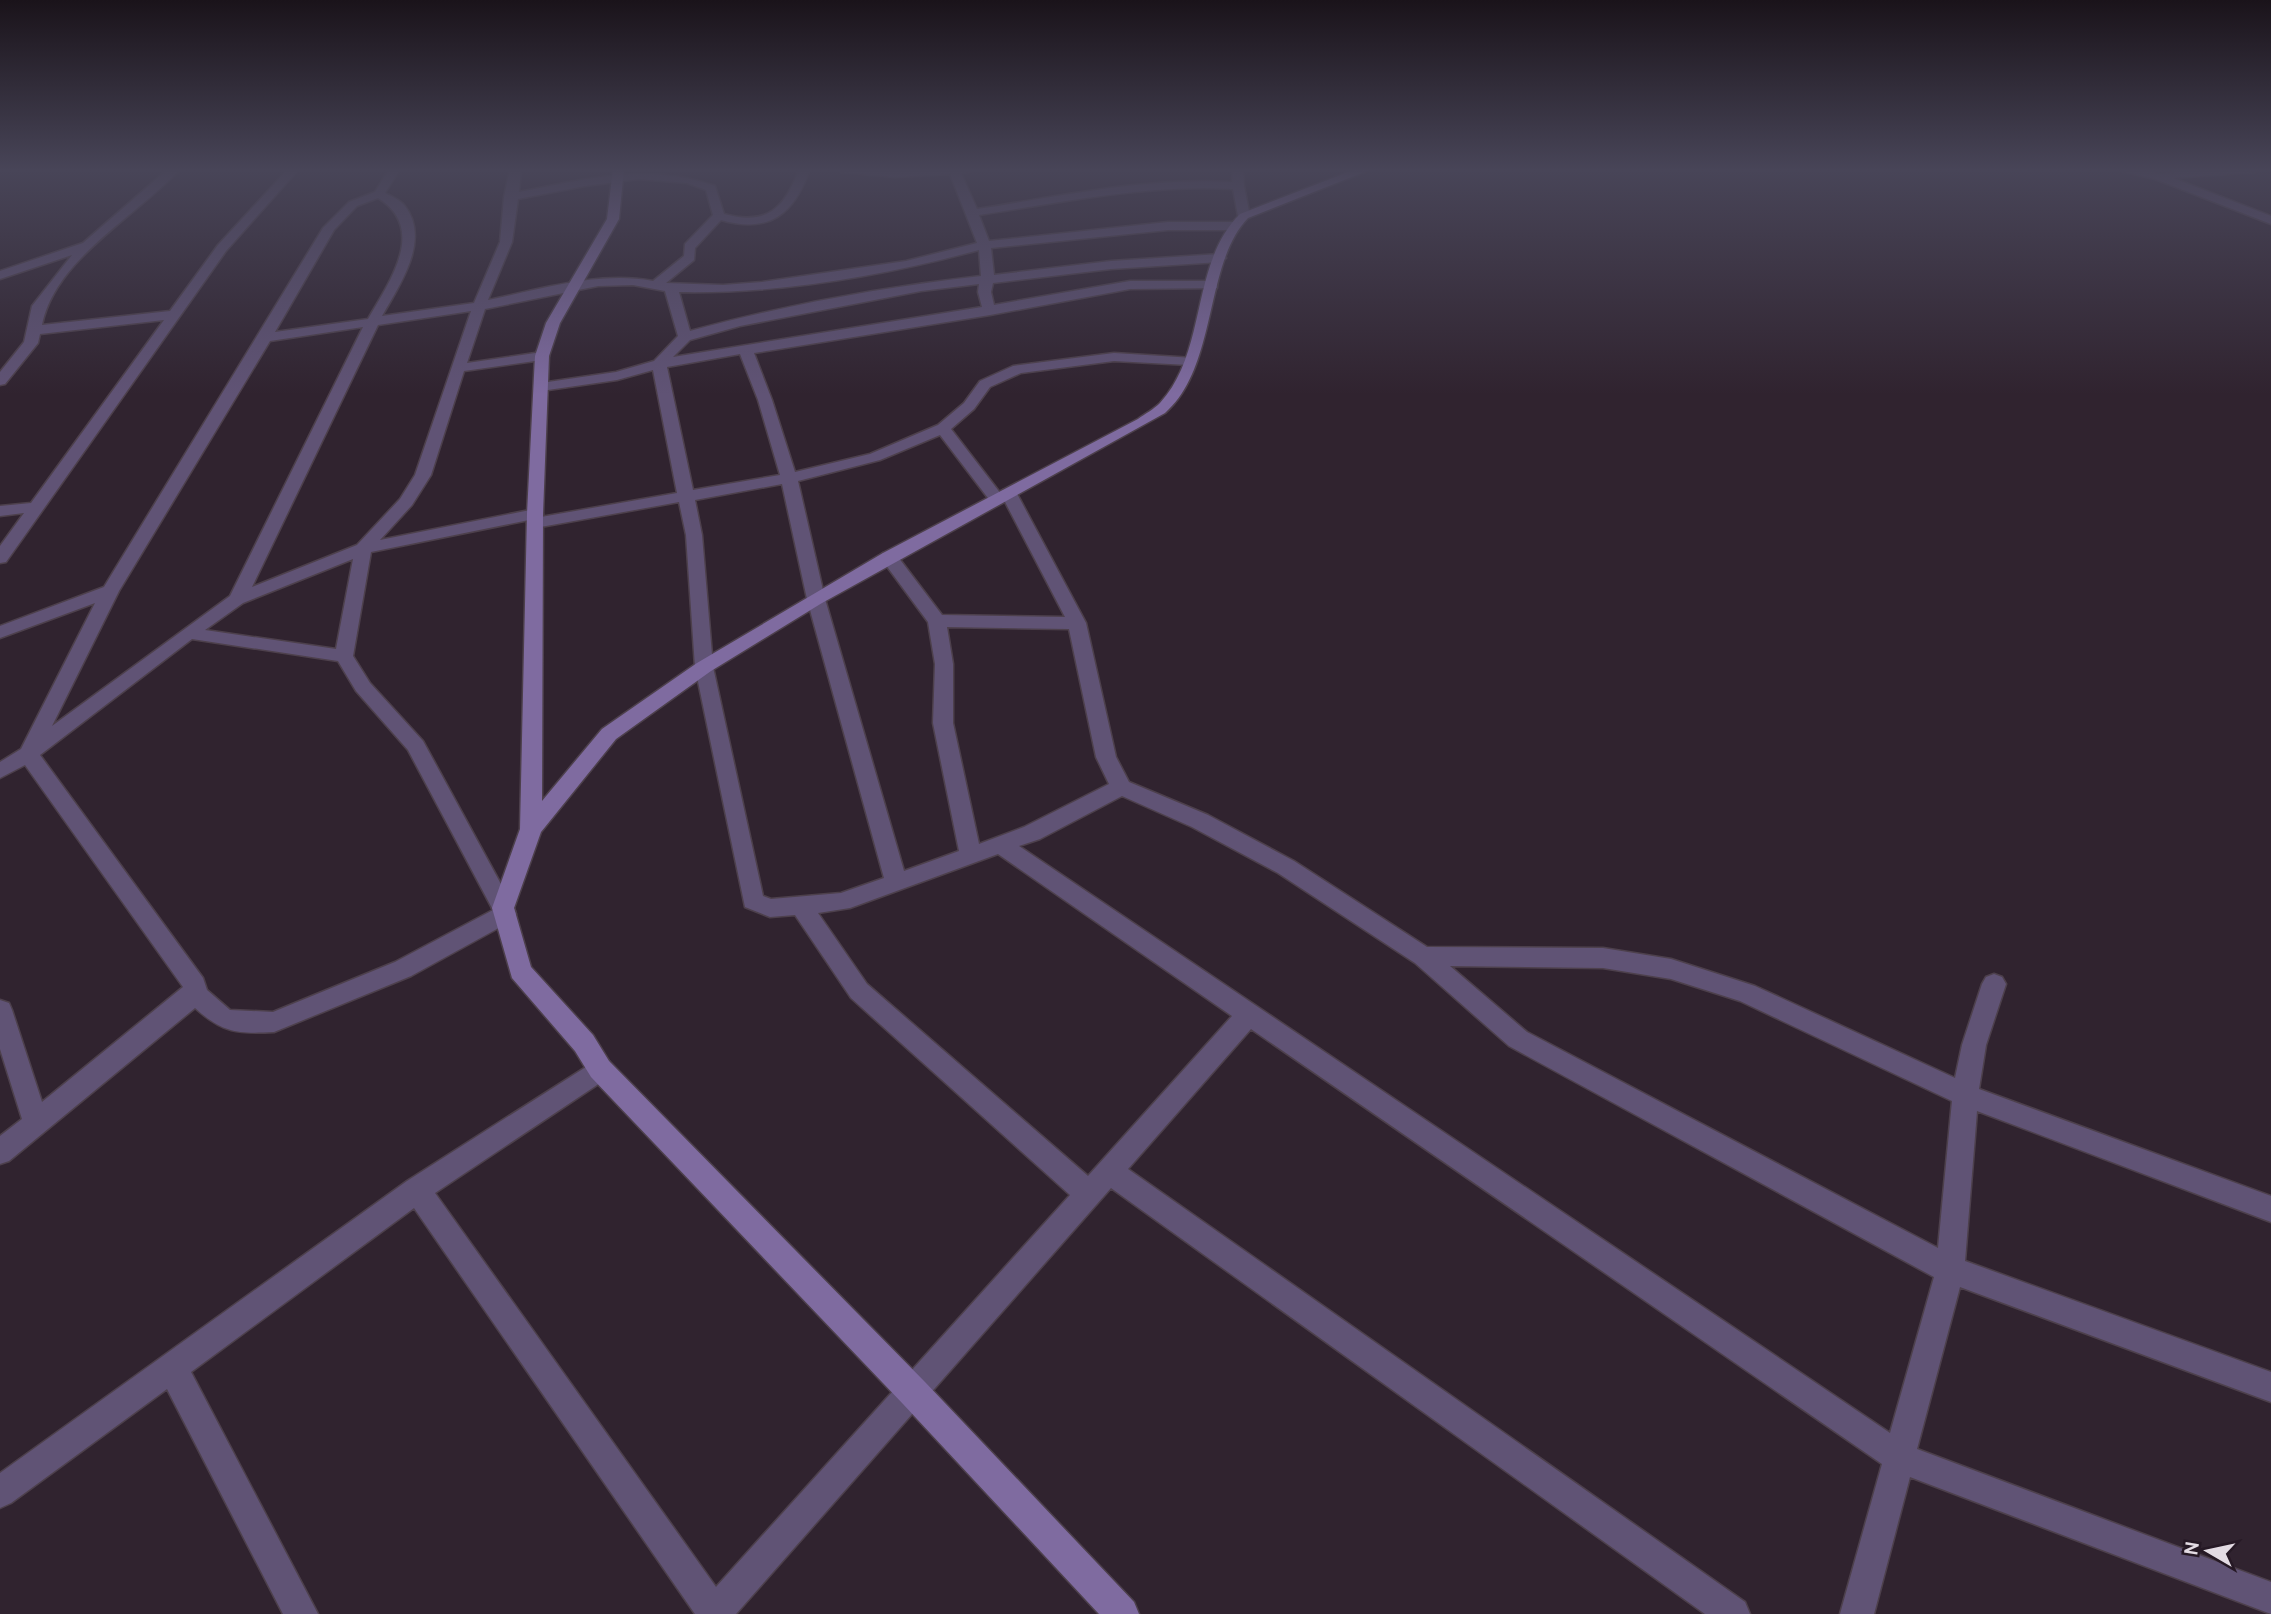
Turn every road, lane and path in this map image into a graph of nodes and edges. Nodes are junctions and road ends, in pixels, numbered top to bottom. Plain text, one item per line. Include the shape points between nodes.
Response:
1 (225, 244) edge
2 (320, 244) edge
3 (407, 244) edge
4 (505, 244) edge
5 (599, 244) edge
6 (693, 244) edge
7 (989, 244) edge
8 (1224, 244) edge
9 (88, 245) joint
10 (982, 245) junction
11 (1220, 258) junction
12 (0, 275) edge
13 (985, 280) junction
14 (656, 284) junction
15 (1212, 285) junction
16 (572, 287) junction
17 (671, 288) junction
18 (479, 306) junction
19 (990, 311) junction
20 (174, 315) junction
21 (373, 321) junction
22 (792, 328) junction
23 (36, 330) junction
24 (685, 337) junction
25 (265, 338) junction
26 (746, 351) junction
27 (542, 356) junction
28 (1189, 361) junction
29 (659, 364) junction
30 (459, 368) junction
31 (0, 382) edge
32 (541, 387) junction
33 (943, 428) junction
34 (789, 478) junction
35 (685, 496) junction
36 (1003, 496) junction
37 (36, 507) junction
38 (0, 511) edge
39 (535, 519) junction
40 (363, 549) junction
41 (890, 557) junction
42 (0, 558) edge
43 (110, 591) junction
44 (237, 599) junction
45 (816, 599) junction
46 (937, 621) junction
47 (1077, 624) junction
48 (0, 632) edge
49 (188, 633) junction
50 (344, 656) junction
51 (704, 667) junction
52 (28, 754) junction
53 (0, 771) edge
54 (1121, 787) junction
55 (531, 829) junction
56 (1001, 845) junction
57 (971, 856) junction
58 (896, 883) junction
59 (801, 906) junction
60 (504, 911) junction
61 (1423, 956) junction
62 (1994, 984) dead end
63 (195, 994) junction
64 (0, 1010) edge
65 (1250, 1013) junction
66 (600, 1069) junction
67 (1965, 1095) junction
68 (36, 1123) junction
69 (0, 1152) edge
70 (1108, 1170) junction
71 (417, 1190) junction
72 (1088, 1193) junction
73 (2271, 1209) edge
74 (1950, 1270) junction
75 (172, 1367) junction
76 (2271, 1387) edge
77 (914, 1393) junction
78 (1898, 1457) junction
79 (0, 1492) edge
80 (2271, 1600) edge
81 (1858, 1613) edge
82 (301, 1614) edge
83 (715, 1614) edge
84 (1122, 1614) edge
85 (1733, 1614) edge

1 - 20 street
2 - 25 street
3 - 21 street via 404,266
4 - 18 street
5 - 16 street
6 - 14 street via 690,257
7 - 10 street
8 - 11 street
9 - 12 street
9 - 23 street via 39,306
10 - 13 street via 988,267
10 - 17 street via 907,265 829,278 723,289
11 - 13 street
11 - 15 street
13 - 19 street via 983,295
13 - 22 street via 921,287
14 - 16 street via 598,282
14 - 17 street
15 - 19 street via 1130,285
15 - 28 street
16 - 18 street
16 - 27 street
17 - 24 street
18 - 21 street
18 - 30 street
19 - 22 street
20 - 23 street
20 - 37 street
21 - 25 street
21 - 44 street
22 - 24 street via 738,323
22 - 26 street
23 - 31 street
24 - 29 street
25 - 43 street
26 - 29 street
26 - 34 street
27 - 30 street
27 - 32 street
28 - 33 street via 1114,357 1018,369 985,384
28 - 36 street via 1165,407
29 - 32 street via 617,376
29 - 35 street
30 - 40 street via 423,475 406,502
32 - 39 street
33 - 34 street via 875,457
33 - 36 street
34 - 35 street
34 - 45 street
35 - 39 street
35 - 51 street via 694,535
36 - 41 street
36 - 47 street
37 - 38 street
37 - 42 street
39 - 40 street
39 - 55 street
40 - 44 street
40 - 50 street
41 - 45 street
41 - 46 street
43 - 48 street
43 - 52 street
44 - 49 street
45 - 51 street
45 - 58 street
46 - 47 street
46 - 57 street via 944,664 943,723
47 - 54 street via 1106,757
49 - 50 street
49 - 52 street
50 - 60 street via 363,687 416,746
51 - 55 street via 610,734
51 - 59 street via 753,901 770,908
52 - 53 street
52 - 63 street via 195,985
54 - 56 street
54 - 61 street via 1200,821 1286,867
55 - 60 street
56 - 57 street
56 - 65 street
57 - 58 street
58 - 59 street via 842,902
59 - 72 street via 859,990
60 - 63 street via 403,969 274,1022 224,1019
60 - 66 street via 520,971 584,1043
61 - 67 street via 1603,958 1671,969 1747,993
61 - 74 street via 1518,1039
62 - 67 street via 1973,1045
63 - 68 street
64 - 68 street
65 - 70 street
65 - 78 street
66 - 71 street
66 - 77 street
67 - 73 street
67 - 74 street
68 - 69 street
70 - 72 street
70 - 85 street
71 - 75 street
71 - 83 street
72 - 77 street
74 - 76 street
74 - 78 street
75 - 79 street
75 - 82 street
77 - 83 street
77 - 84 street
78 - 80 street
78 - 81 street

